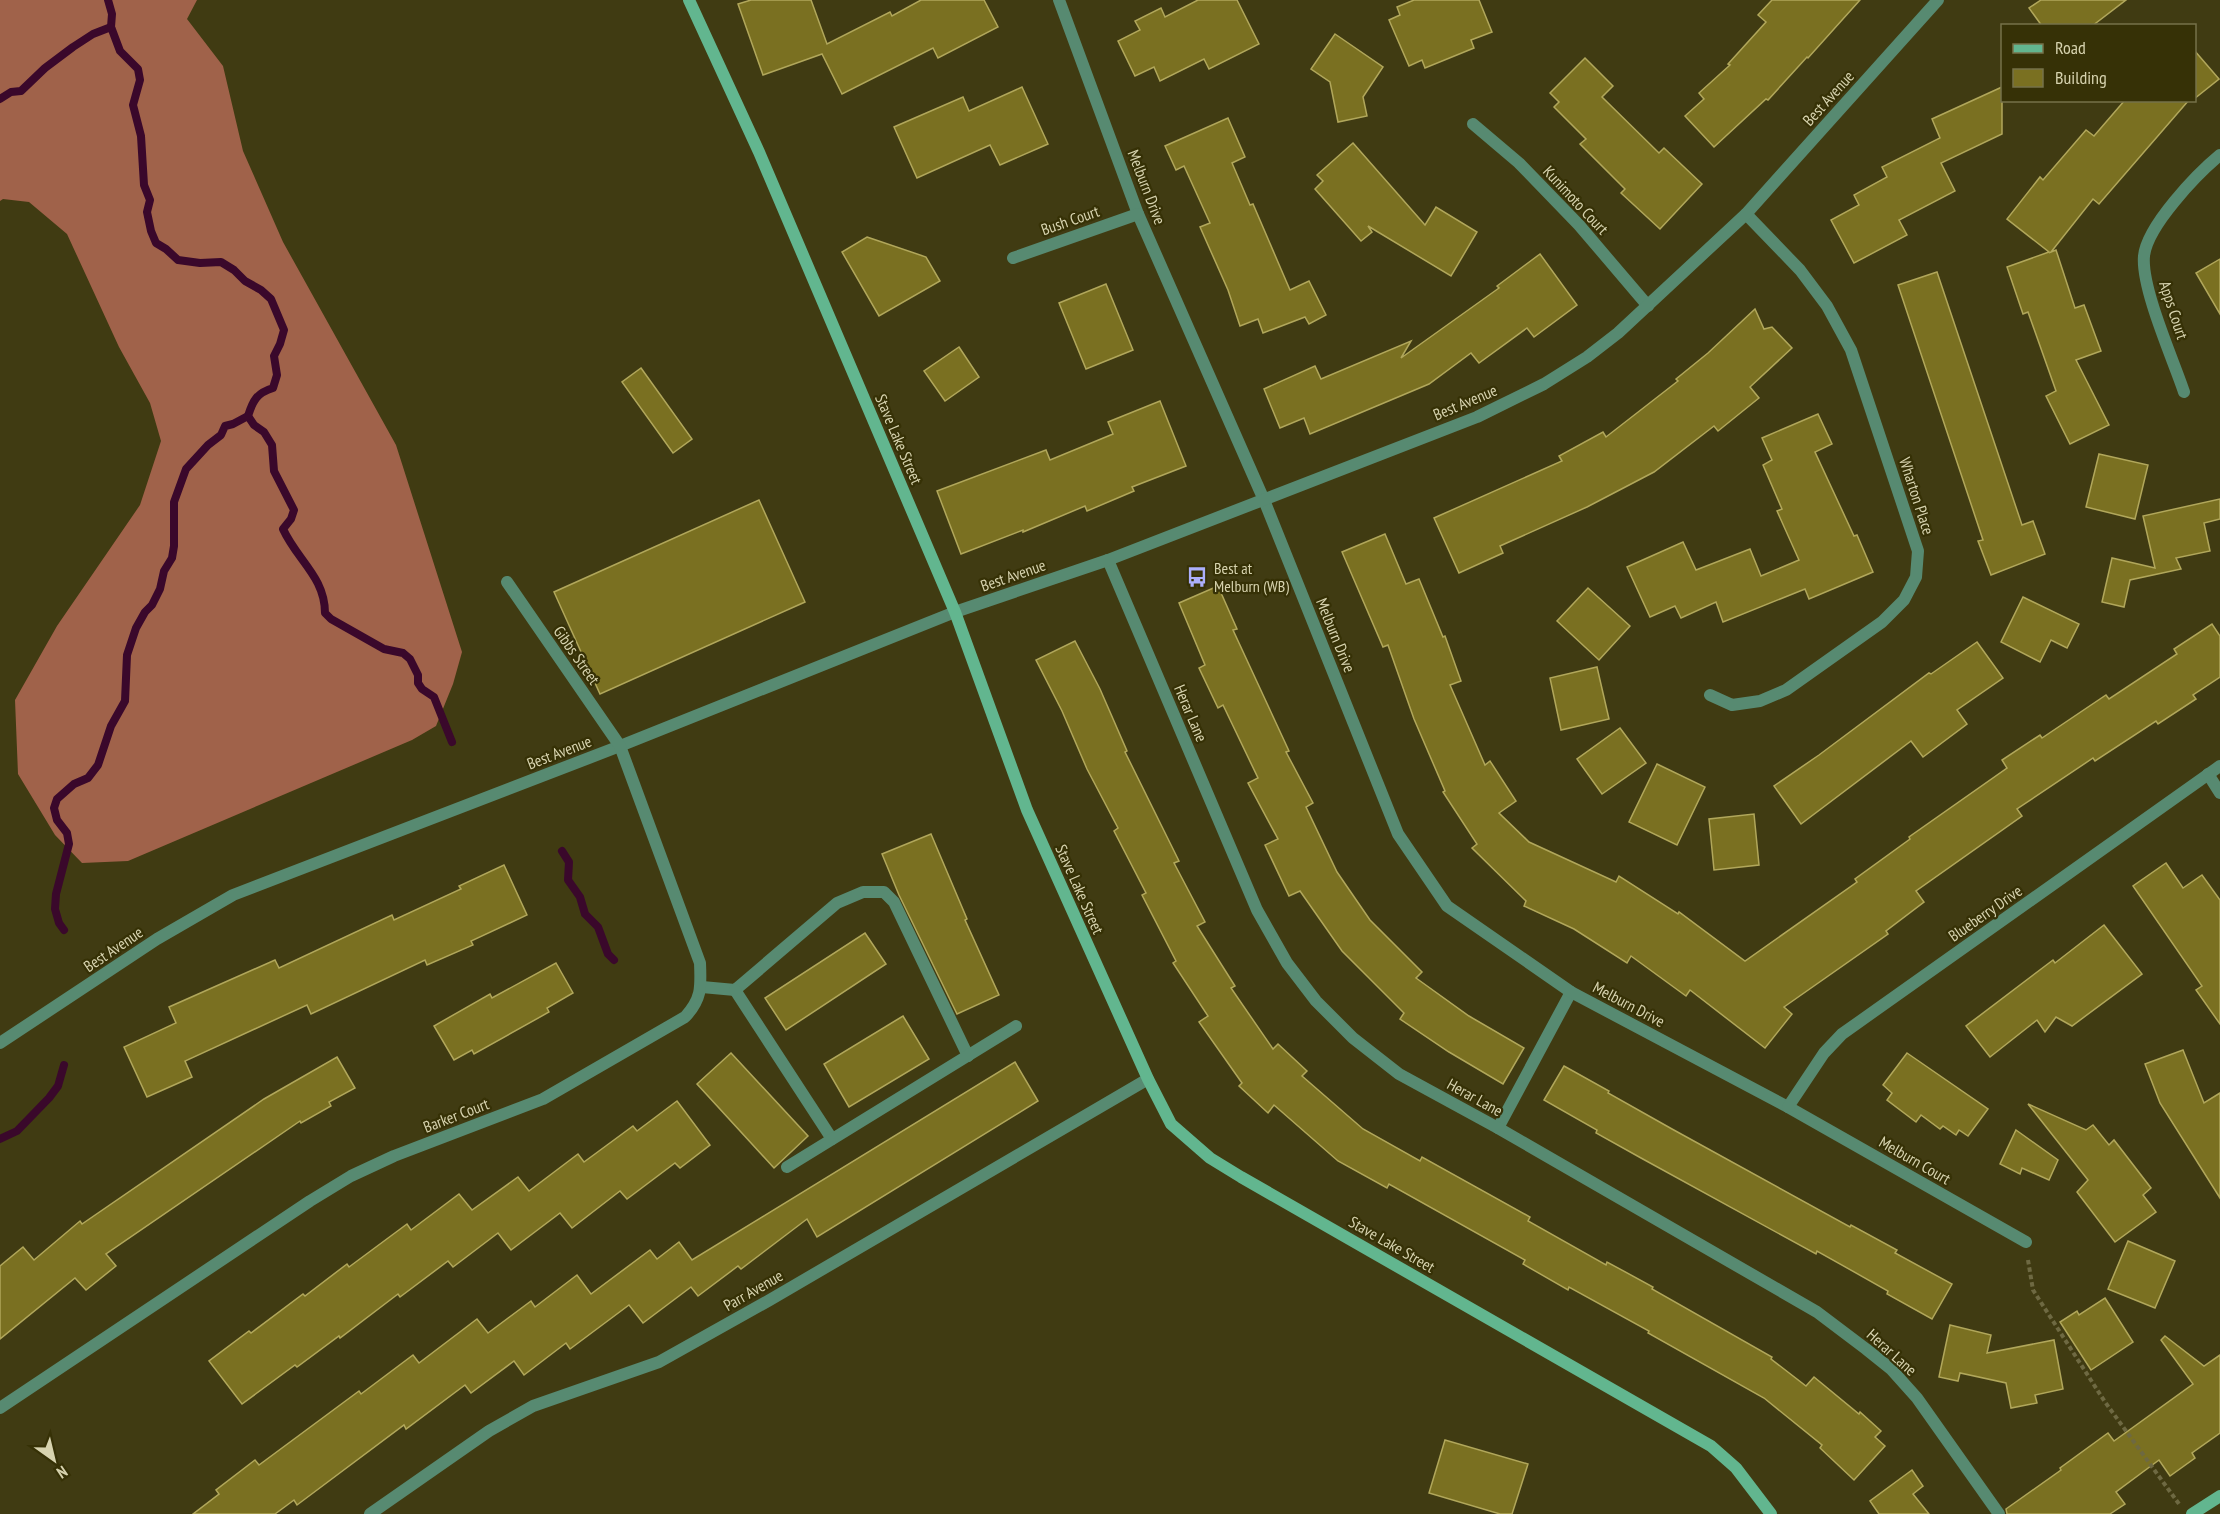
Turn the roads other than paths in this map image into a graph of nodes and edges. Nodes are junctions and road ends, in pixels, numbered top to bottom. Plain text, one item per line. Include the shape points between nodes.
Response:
1 (689, 0) edge
2 (1059, 0) edge
3 (1938, 0) edge
4 (1473, 124) dead end
5 (2220, 155) edge
6 (1138, 214) junction
7 (1746, 214) junction
8 (1013, 258) dead end
9 (1647, 306) junction
10 (2184, 392) dead end
11 (1264, 500) junction
12 (1108, 560) junction
13 (507, 582) dead end
14 (955, 612) junction
15 (1710, 695) dead end
16 (620, 746) junction
17 (2220, 765) edge
18 (2208, 774) junction
19 (2220, 793) edge
20 (702, 987) junction
21 (735, 990) junction
22 (1572, 992) junction
23 (1016, 1026) dead end
24 (0, 1043) edge
25 (968, 1056) junction
26 (1148, 1079) junction
27 (1788, 1107) junction
28 (1498, 1128) junction
29 (832, 1139) junction
30 (787, 1167) dead end
31 (2026, 1242) road end
32 (0, 1408) edge
33 (2220, 1496) edge
34 (370, 1514) edge
35 (1771, 1514) edge
36 (1999, 1514) edge
37 (2192, 1514) edge

1 - 14 main road, Stave Lake Street via 759,152
2 - 6 street, Melburn Drive
3 - 7 street, Best Avenue
4 - 9 street, Kunimoto Court via 1519,162
5 - 10 street, Apps Court via 2153,229 2144,255 2147,284
6 - 8 street, Bush Court
6 - 11 street, Melburn Drive
7 - 9 street, Best Avenue
7 - 15 street, Wharton Place via 1800,270 1827,306 1851,350 1918,551 1916,577 1905,600 1872,629 1786,690 1760,701 1732,705
9 - 11 street, Best Avenue via 1587,357 1534,389 1477,417
11 - 12 street, Best Avenue
11 - 22 street, Melburn Drive via 1398,834 1446,906
12 - 14 street, Best Avenue
12 - 28 street, Herar Lane via 1257,910 1287,963 1346,1031 1399,1074
13 - 16 street, Gibbs Street
14 - 16 street, Best Avenue
14 - 26 main road, Stave Lake Street via 1027,810
16 - 20 street via 700,963
16 - 24 street, Best Avenue via 232,896 157,939
17 - 18 street, Blueberry Drive
18 - 19 street
18 - 27 street, Blueberry Drive via 1842,1034 1824,1053
20 - 21 street
20 - 32 street, Barker Court via 696,1006 685,1017 543,1099 394,1156 340,1182
21 - 25 street via 837,903 863,892 884,892 894,902
21 - 29 street
22 - 27 street, Melburn Drive
22 - 28 street
23 - 25 street
25 - 29 street
26 - 34 street, Parr Avenue via 659,1362 533,1406 515,1416
26 - 35 main road, Stave Lake Street via 1171,1124 1210,1158 1711,1446 1736,1468
27 - 31 street, Melburn Court
28 - 36 street, Herar Lane via 1817,1312 1866,1348 1917,1398
29 - 30 street
33 - 37 main road

